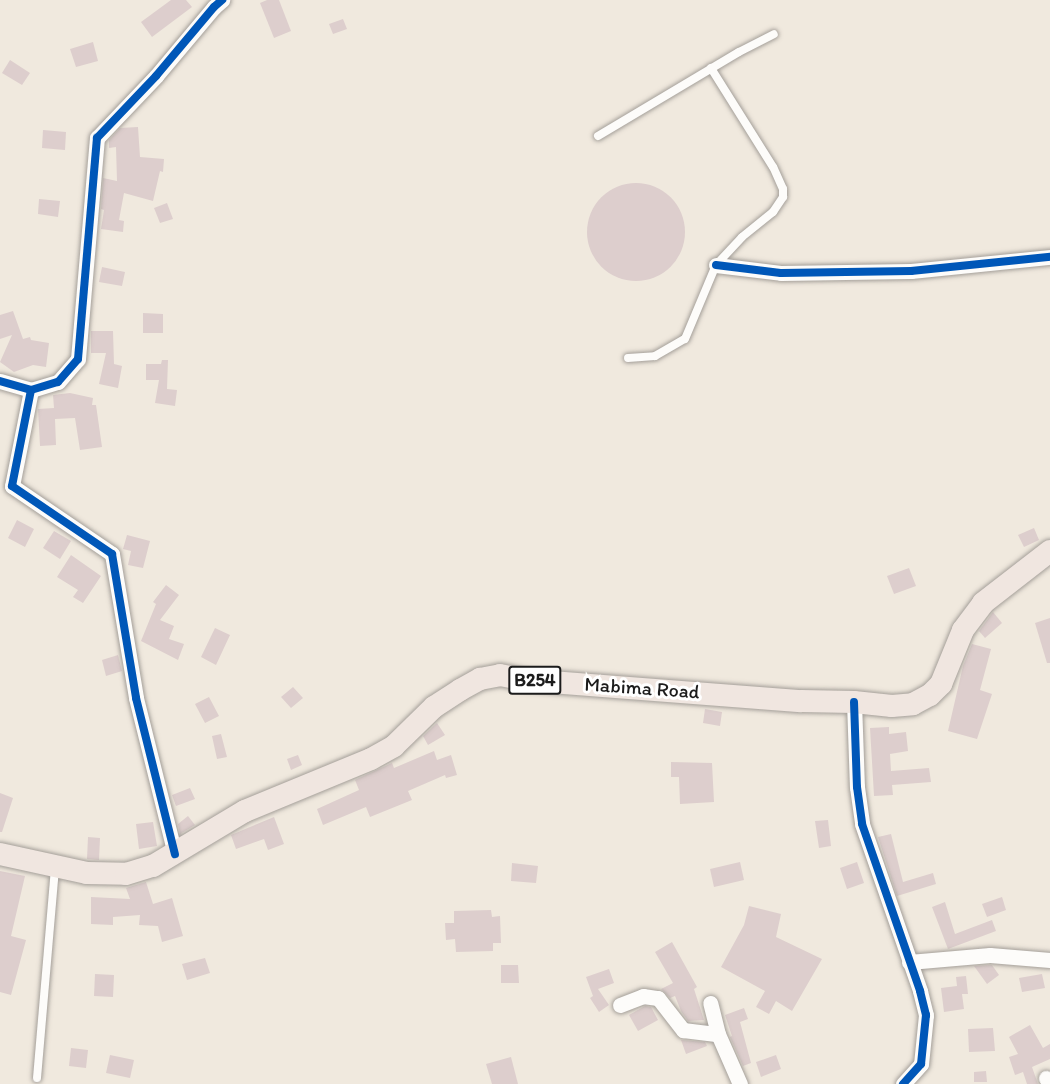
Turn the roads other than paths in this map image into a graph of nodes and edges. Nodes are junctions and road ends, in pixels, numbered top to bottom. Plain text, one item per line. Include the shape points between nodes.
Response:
1 (222, 0) edge
2 (774, 34) dead end
3 (711, 68) junction
4 (598, 136) dead end
5 (1050, 257) edge
6 (716, 265) junction
7 (628, 358) dead end
8 (0, 381) edge
9 (31, 390) junction
10 (6, 488) edge
11 (1050, 551) edge
12 (854, 702) junction
13 (0, 854) edge
14 (175, 854) junction
15 (55, 866) junction
16 (1050, 960) edge
17 (909, 962) junction
18 (710, 1003) dead end
19 (620, 1005) dead end
20 (718, 1034) junction
21 (38, 1078) dead end
22 (740, 1084) edge
23 (903, 1084) edge

1 - 9 street via 97,138 78,359 58,381
2 - 3 lane
3 - 4 lane
3 - 6 lane via 783,189 783,197 773,212
5 - 6 street via 911,271 781,273
6 - 7 lane via 685,339 655,356
8 - 9 street
9 - 10 street
10 - 14 street via 112,554 136,698
11 - 12 main road, Mabima Road / B254 via 983,603 963,630 941,684 930,695 913,704 892,706
12 - 14 main road, Mabima Road / B254 via 729,696 500,675 480,680 434,707 394,746 371,759 245,811
12 - 17 street via 862,824
13 - 15 main road, Mabima Road / B254
14 - 15 main road, Mabima Road / B254 via 126,874 87,873
15 - 21 lane
16 - 17 street via 990,954
17 - 23 street via 920,991 926,1031 921,1064
18 - 20 street
19 - 20 street via 643,996 658,999 683,1030
20 - 22 street

